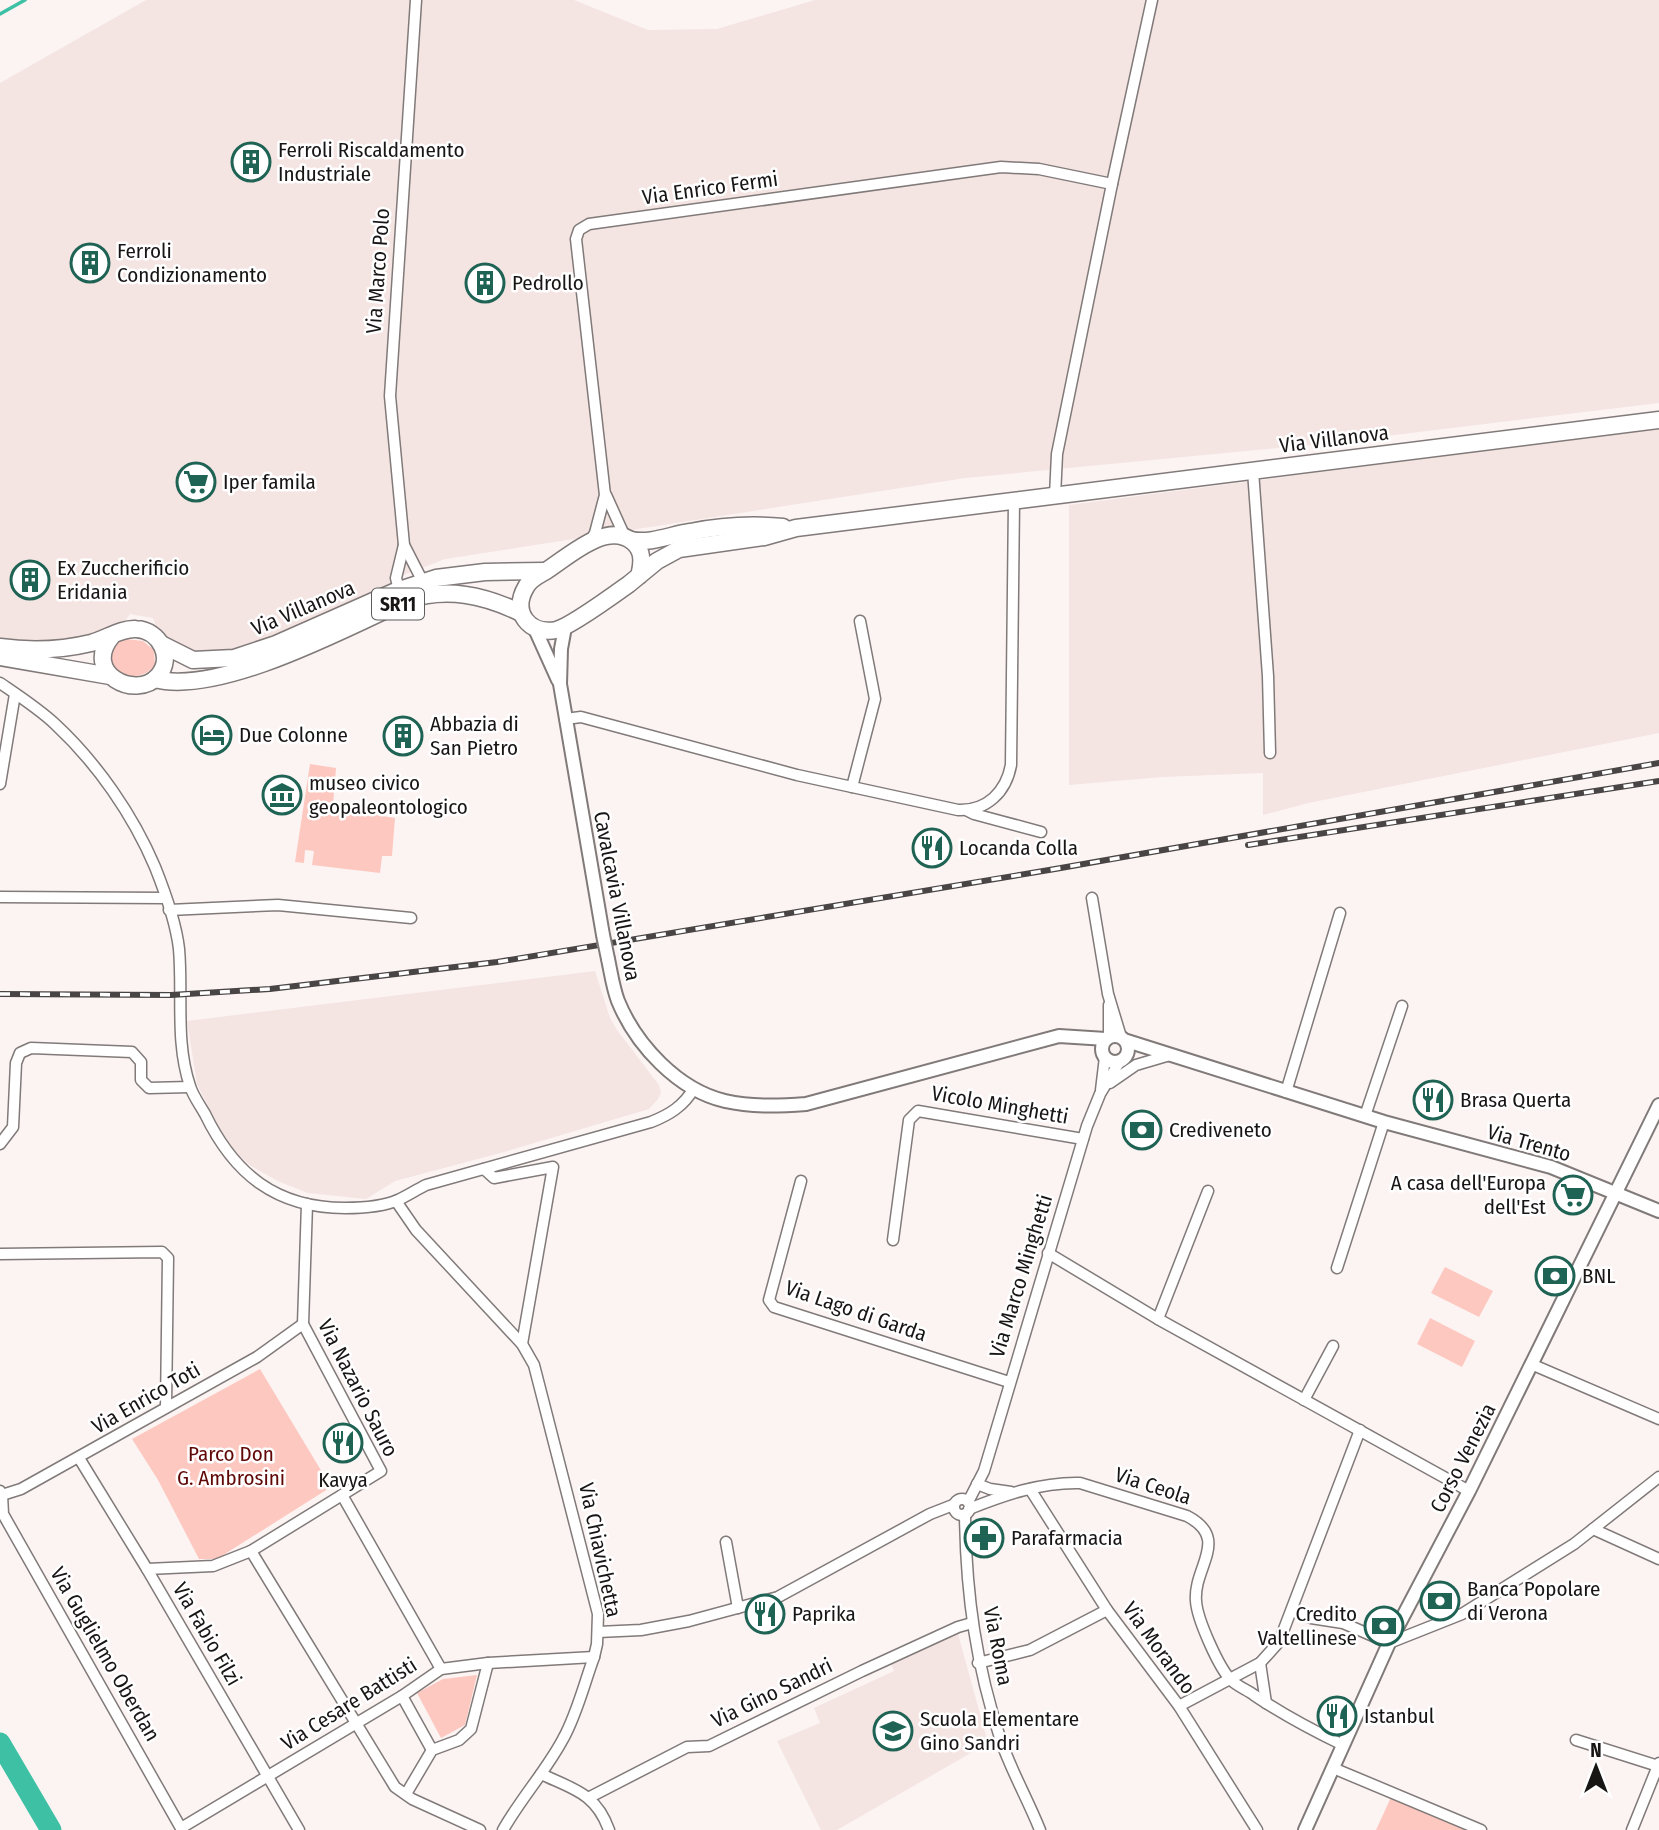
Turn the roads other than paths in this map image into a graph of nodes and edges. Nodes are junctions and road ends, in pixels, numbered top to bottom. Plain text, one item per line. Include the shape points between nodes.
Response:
1 (416, 0) edge
2 (1152, 0) edge
3 (1112, 184) junction
4 (1659, 420) edge
5 (1253, 471) junction
6 (606, 495) junction
7 (1055, 496) junction
8 (1014, 501) junction
9 (796, 528) junction
10 (628, 538) junction
11 (588, 544) junction
12 (404, 545) junction
13 (546, 571) junction
14 (639, 576) junction
15 (423, 582) junction
16 (399, 590) junction
17 (521, 613) junction
18 (860, 621) dead end
19 (565, 627) junction
20 (534, 629) junction
21 (112, 636) junction
22 (161, 644) junction
23 (0, 647) edge
24 (0, 657) edge
25 (110, 676) junction
26 (155, 679) junction
27 (0, 684) edge
28 (559, 684) junction
29 (15, 694) junction
30 (565, 719) junction
31 (1270, 753) dead end
32 (0, 784) edge
33 (852, 787) junction
34 (968, 811) junction
35 (1041, 832) dead end
36 (0, 897) edge
37 (165, 898) junction
38 (1092, 898) dead end
39 (169, 910) junction
40 (1340, 913) dead end
41 (411, 918) dead end
42 (1402, 1006) dead end
43 (1112, 1043) junction
44 (1170, 1055) junction
45 (1123, 1059) junction
46 (190, 1087) junction
47 (694, 1088) junction
48 (1286, 1091) junction
49 (1100, 1094) junction
50 (1659, 1105) edge
51 (1365, 1116) junction
52 (1384, 1122) junction
53 (1083, 1139) junction
54 (1, 1142) edge
55 (484, 1169) junction
56 (801, 1181) dead end
57 (1208, 1191) dead end
58 (1615, 1193) junction
59 (397, 1201) junction
60 (307, 1205) junction
61 (1659, 1211) edge
62 (893, 1240) dead end
63 (1048, 1253) junction
64 (0, 1254) edge
65 (1337, 1268) dead end
66 (1158, 1319) junction
67 (303, 1324) junction
68 (523, 1344) junction
69 (1333, 1346) dead end
70 (1531, 1364) junction
71 (1009, 1382) junction
72 (1304, 1400) junction
73 (166, 1407) junction
74 (1659, 1419) edge
75 (1360, 1430) junction
76 (79, 1458) junction
77 (984, 1471) junction
78 (1659, 1477) edge
79 (977, 1484) junction
80 (1030, 1489) junction
81 (1469, 1491) junction
82 (1011, 1492) junction
83 (1, 1493) edge
84 (342, 1494) junction
85 (962, 1508) junction
86 (1593, 1529) junction
87 (726, 1542) dead end
88 (251, 1550) junction
89 (1659, 1559) edge
90 (147, 1569) junction
91 (738, 1608) junction
92 (1107, 1609) junction
93 (1292, 1611) junction
94 (972, 1623) junction
95 (598, 1632) junction
96 (1389, 1643) junction
97 (594, 1657) junction
98 (488, 1662) junction
99 (1260, 1662) junction
100 (978, 1663) junction
101 (441, 1668) junction
102 (1230, 1679) junction
103 (402, 1696) junction
104 (1266, 1703) junction
105 (1179, 1706) junction
106 (355, 1723) junction
107 (1576, 1740) dead end
108 (1343, 1745) junction
109 (432, 1750) junction
110 (1658, 1764) edge
111 (1332, 1768) junction
112 (541, 1774) junction
113 (267, 1778) junction
114 (406, 1794) junction
115 (590, 1797) junction
116 (182, 1829) edge
117 (299, 1830) edge
118 (480, 1830) edge
119 (503, 1830) edge
120 (609, 1830) edge
121 (1040, 1830) edge
122 (1257, 1830) edge
123 (1305, 1830) edge
124 (1481, 1830) edge
125 (1632, 1830) edge

1 - 12 street, Via Marco Polo via 390,376
2 - 3 street
3 - 6 street, Via Enrico Fermi via 1039,169 1000,167 583,226 576,239
3 - 7 street via 1057,454
4 - 5 main road, Via Villanova
5 - 7 main road, Via Villanova
5 - 31 street
6 - 10 street, Via Enrico Fermi
6 - 11 street, Via Enrico Fermi
7 - 8 main road, Via Villanova
8 - 9 main road, Via Villanova
8 - 34 street via 1011,765 999,794
9 - 10 main road, Via Villanova via 710,529 639,542
9 - 14 main road, Via Villanova via 679,549
10 - 11 main road, Via Villanova via 608,535
10 - 14 main road via 640,554
11 - 13 main road, Via Villanova
12 - 15 street, Via Marco Polo
12 - 16 street, Via Marco Polo via 396,578
13 - 15 main road, Via Villanova / SR11 via 448,576
13 - 17 main road, Via Villanova via 526,587
14 - 19 main road, Via Villanova
15 - 16 main road, Via Villanova / SR11
16 - 22 main road, Via Villanova / SR11 via 234,658 193,660
17 - 20 main road
17 - 26 main road, Via Villanova / SR11 via 468,594 427,595 231,674 177,683
18 - 33 street via 874,699
19 - 20 main road
19 - 28 street, Cavalcavia Villanova
20 - 28 street, Cavalcavia Villanova
21 - 22 main road, SR11 via 138,629
21 - 23 main road, SR11 via 68,647
21 - 25 main road via 106,642 103,661
22 - 26 main road via 163,667
24 - 25 main road, SR11
25 - 26 main road, SR11 via 124,684
27 - 29 street
28 - 30 street, Cavalcavia Villanova
29 - 32 street
29 - 37 street via 55,724 108,785 139,835
30 - 33 street via 581,717
30 - 47 street, Cavalcavia Villanova, bridge via 617,1000 633,1031 659,1063
33 - 34 street
34 - 35 street
36 - 37 street
37 - 39 street
38 - 43 street, Via Marco Minghetti
39 - 41 street via 278,905
39 - 46 street via 179,947 182,1047
40 - 48 street
42 - 51 street
43 - 44 street, Via Trento
43 - 45 street via 1129,1048
43 - 45 street, Via Trento via 1111,1062
43 - 47 street, Cavalcavia Villanova via 1059,1037 806,1104 750,1105 723,1101
43 - 49 street, Via Marco Minghetti
44 - 45 street, Via Trento
44 - 48 street, Via Trento
44 - 49 street, Via Marco Minghetti via 1136,1065
45 - 49 street, Via Marco Minghetti
46 - 54 street via 149,1088 141,1080 141,1062 132,1052 31,1048 20,1053 16,1063 15,1119
46 - 60 street via 213,1132 237,1164 253,1180
47 - 55 street via 669,1115 651,1122
48 - 51 street, Via Trento
49 - 53 street, Via Marco Minghetti
50 - 58 street, Corso Venezia
51 - 52 street, Via Trento
52 - 58 street, Via Trento via 1551,1167
52 - 65 street
53 - 62 street, Vicolo Minghetti via 918,1111 909,1120
53 - 63 street, Via Marco Minghetti
55 - 59 street via 426,1185
55 - 68 street via 494,1178 553,1167
56 - 71 street, Via Lago di Garda via 769,1300 774,1307
57 - 66 street
58 - 61 street, Via Trento
58 - 70 street, Corso Venezia
59 - 60 street via 361,1208
59 - 68 street, Via Chiavichetta via 416,1230
60 - 67 street, Via Nazario Sauro
63 - 66 street
63 - 71 street, Via Marco Minghetti
64 - 73 street via 162,1252 168,1258
66 - 72 street
67 - 73 street, Via Enrico Toti via 257,1357
67 - 84 street, Via Nazario Sauro via 381,1471
68 - 95 street, Via Chiavichetta via 534,1365 555,1441 593,1588
69 - 72 street
70 - 74 street
70 - 81 street, Corso Venezia
71 - 77 street, Via Marco Minghetti
72 - 75 street
73 - 76 street, Via Enrico Toti
75 - 81 street
75 - 93 street
76 - 83 street, Via Enrico Toti via 14,1493
76 - 90 street, Via Fabio Filzi
77 - 79 street
77 - 85 street
78 - 86 street
79 - 82 street, Via Ceola
79 - 85 street
80 - 82 street, Via Ceola
80 - 92 street, Via Morando
80 - 102 street, Via Ceola via 1080,1483 1199,1522 1206,1529 1208,1546 1196,1600 1208,1637
81 - 96 street, Corso Venezia
82 - 85 street, Via Ceola
83 - 116 street, Via Guglielmo Oberdan via 3,1514
84 - 88 street
84 - 101 street
85 - 91 street, Via Ceola via 930,1514 778,1597
85 - 94 street, Via Roma
86 - 89 street
86 - 96 street via 1462,1614
87 - 91 street
88 - 90 street via 213,1566
88 - 106 street
90 - 113 street, Via Fabio Filzi
91 - 95 street via 641,1630
92 - 100 street via 1030,1650
92 - 105 street, Via Morando
93 - 96 street via 1343,1623
93 - 99 street via 1279,1642
94 - 100 street, Via Roma
94 - 115 street, Via Gino Sandri via 709,1746 687,1747
95 - 97 street, Via Chiavichetta
96 - 108 street, Corso Venezia
97 - 98 street, Via Cesare Battisti
97 - 112 street, Via Chiavichetta via 565,1736
98 - 101 street, Via Cesare Battisti
98 - 109 street via 471,1730
99 - 102 street
99 - 104 street
100 - 121 street, Via Roma via 1002,1744
101 - 103 street, Via Cesare Battisti
102 - 104 street, Via Ceola
102 - 105 street
103 - 106 street, Via Cesare Battisti
103 - 109 street
104 - 108 street, Via Ceola
105 - 122 street, Via Morando
106 - 113 street, Via Cesare Battisti
106 - 114 street via 395,1787
107 - 110 street
108 - 111 street, Corso Venezia
109 - 114 street
110 - 125 street
111 - 123 street, Corso Venezia
111 - 124 street
112 - 115 street
112 - 119 street, Via Chiavichetta
113 - 116 street, Via Cesare Battisti
113 - 117 street, Via Fabio Filzi
114 - 118 street
115 - 120 street

